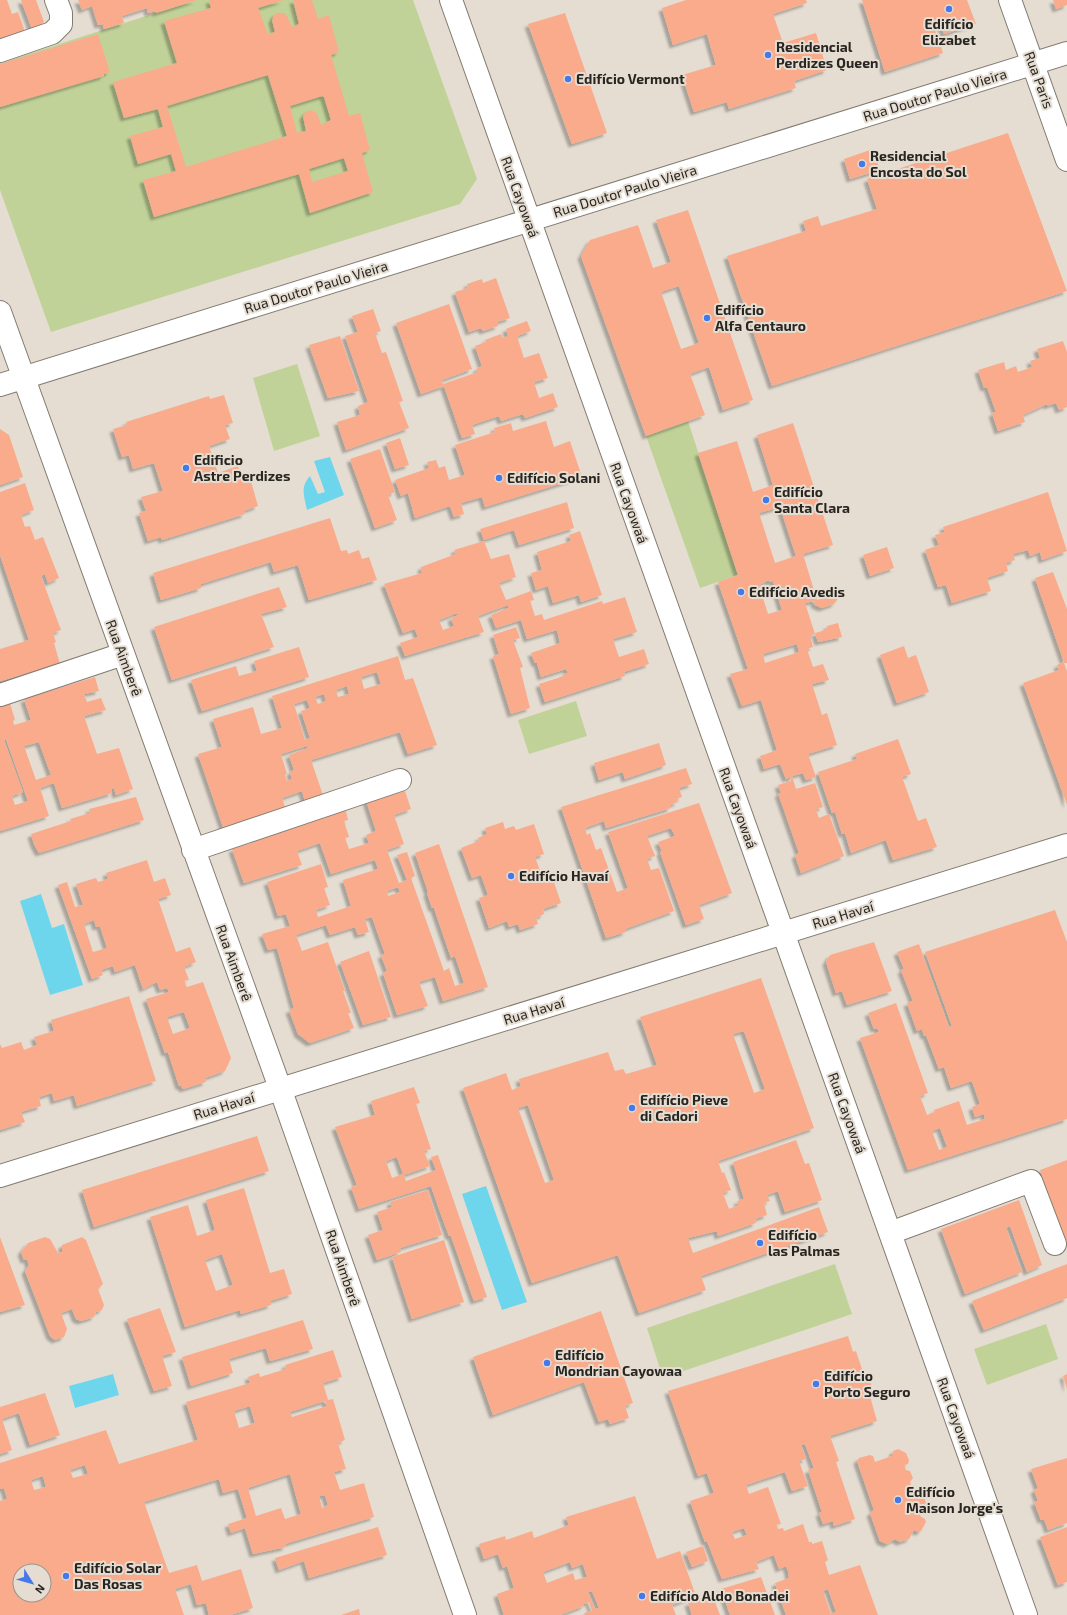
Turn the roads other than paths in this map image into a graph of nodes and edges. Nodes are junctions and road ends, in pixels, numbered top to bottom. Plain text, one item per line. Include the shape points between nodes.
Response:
1 (56, 0) edge
2 (451, 0) edge
3 (1010, 0) edge
4 (0, 51) edge
5 (1067, 53) edge
6 (1033, 64) junction
7 (1067, 160) edge
8 (528, 220) junction
9 (0, 312) edge
10 (23, 377) junction
11 (0, 384) edge
12 (123, 654) junction
13 (0, 695) edge
14 (400, 780) dead end
15 (1067, 845) edge
16 (194, 850) junction
17 (782, 934) junction
18 (280, 1088) junction
19 (0, 1176) edge
20 (890, 1233) junction
21 (1055, 1244) dead end
22 (465, 1615) edge
23 (1026, 1615) edge

1 - 4 street via 61,14 60,24 52,33
2 - 8 street, Rua Cayowaá
3 - 6 street, Rua Paris
5 - 6 street, Rua Doutor Paulo Vieira
6 - 7 street, Rua Paris
6 - 8 street, Rua Doutor Paulo Vieira
8 - 10 street, Rua Doutor Paulo Vieira
8 - 17 street, Rua Cayowaá
9 - 10 street, Rua Aimberê
10 - 11 street, Rua Doutor Paulo Vieira
10 - 12 street, Rua Aimberê
12 - 13 street
12 - 16 street, Rua Aimberê
14 - 16 street
15 - 17 street, Rua Havaí
16 - 18 street, Rua Aimberê
17 - 18 street, Rua Havaí
17 - 20 street, Rua Cayowaá
18 - 19 street, Rua Havaí
18 - 22 street, Rua Aimberê
20 - 21 street via 1030,1181
20 - 23 street, Rua Cayowaá

